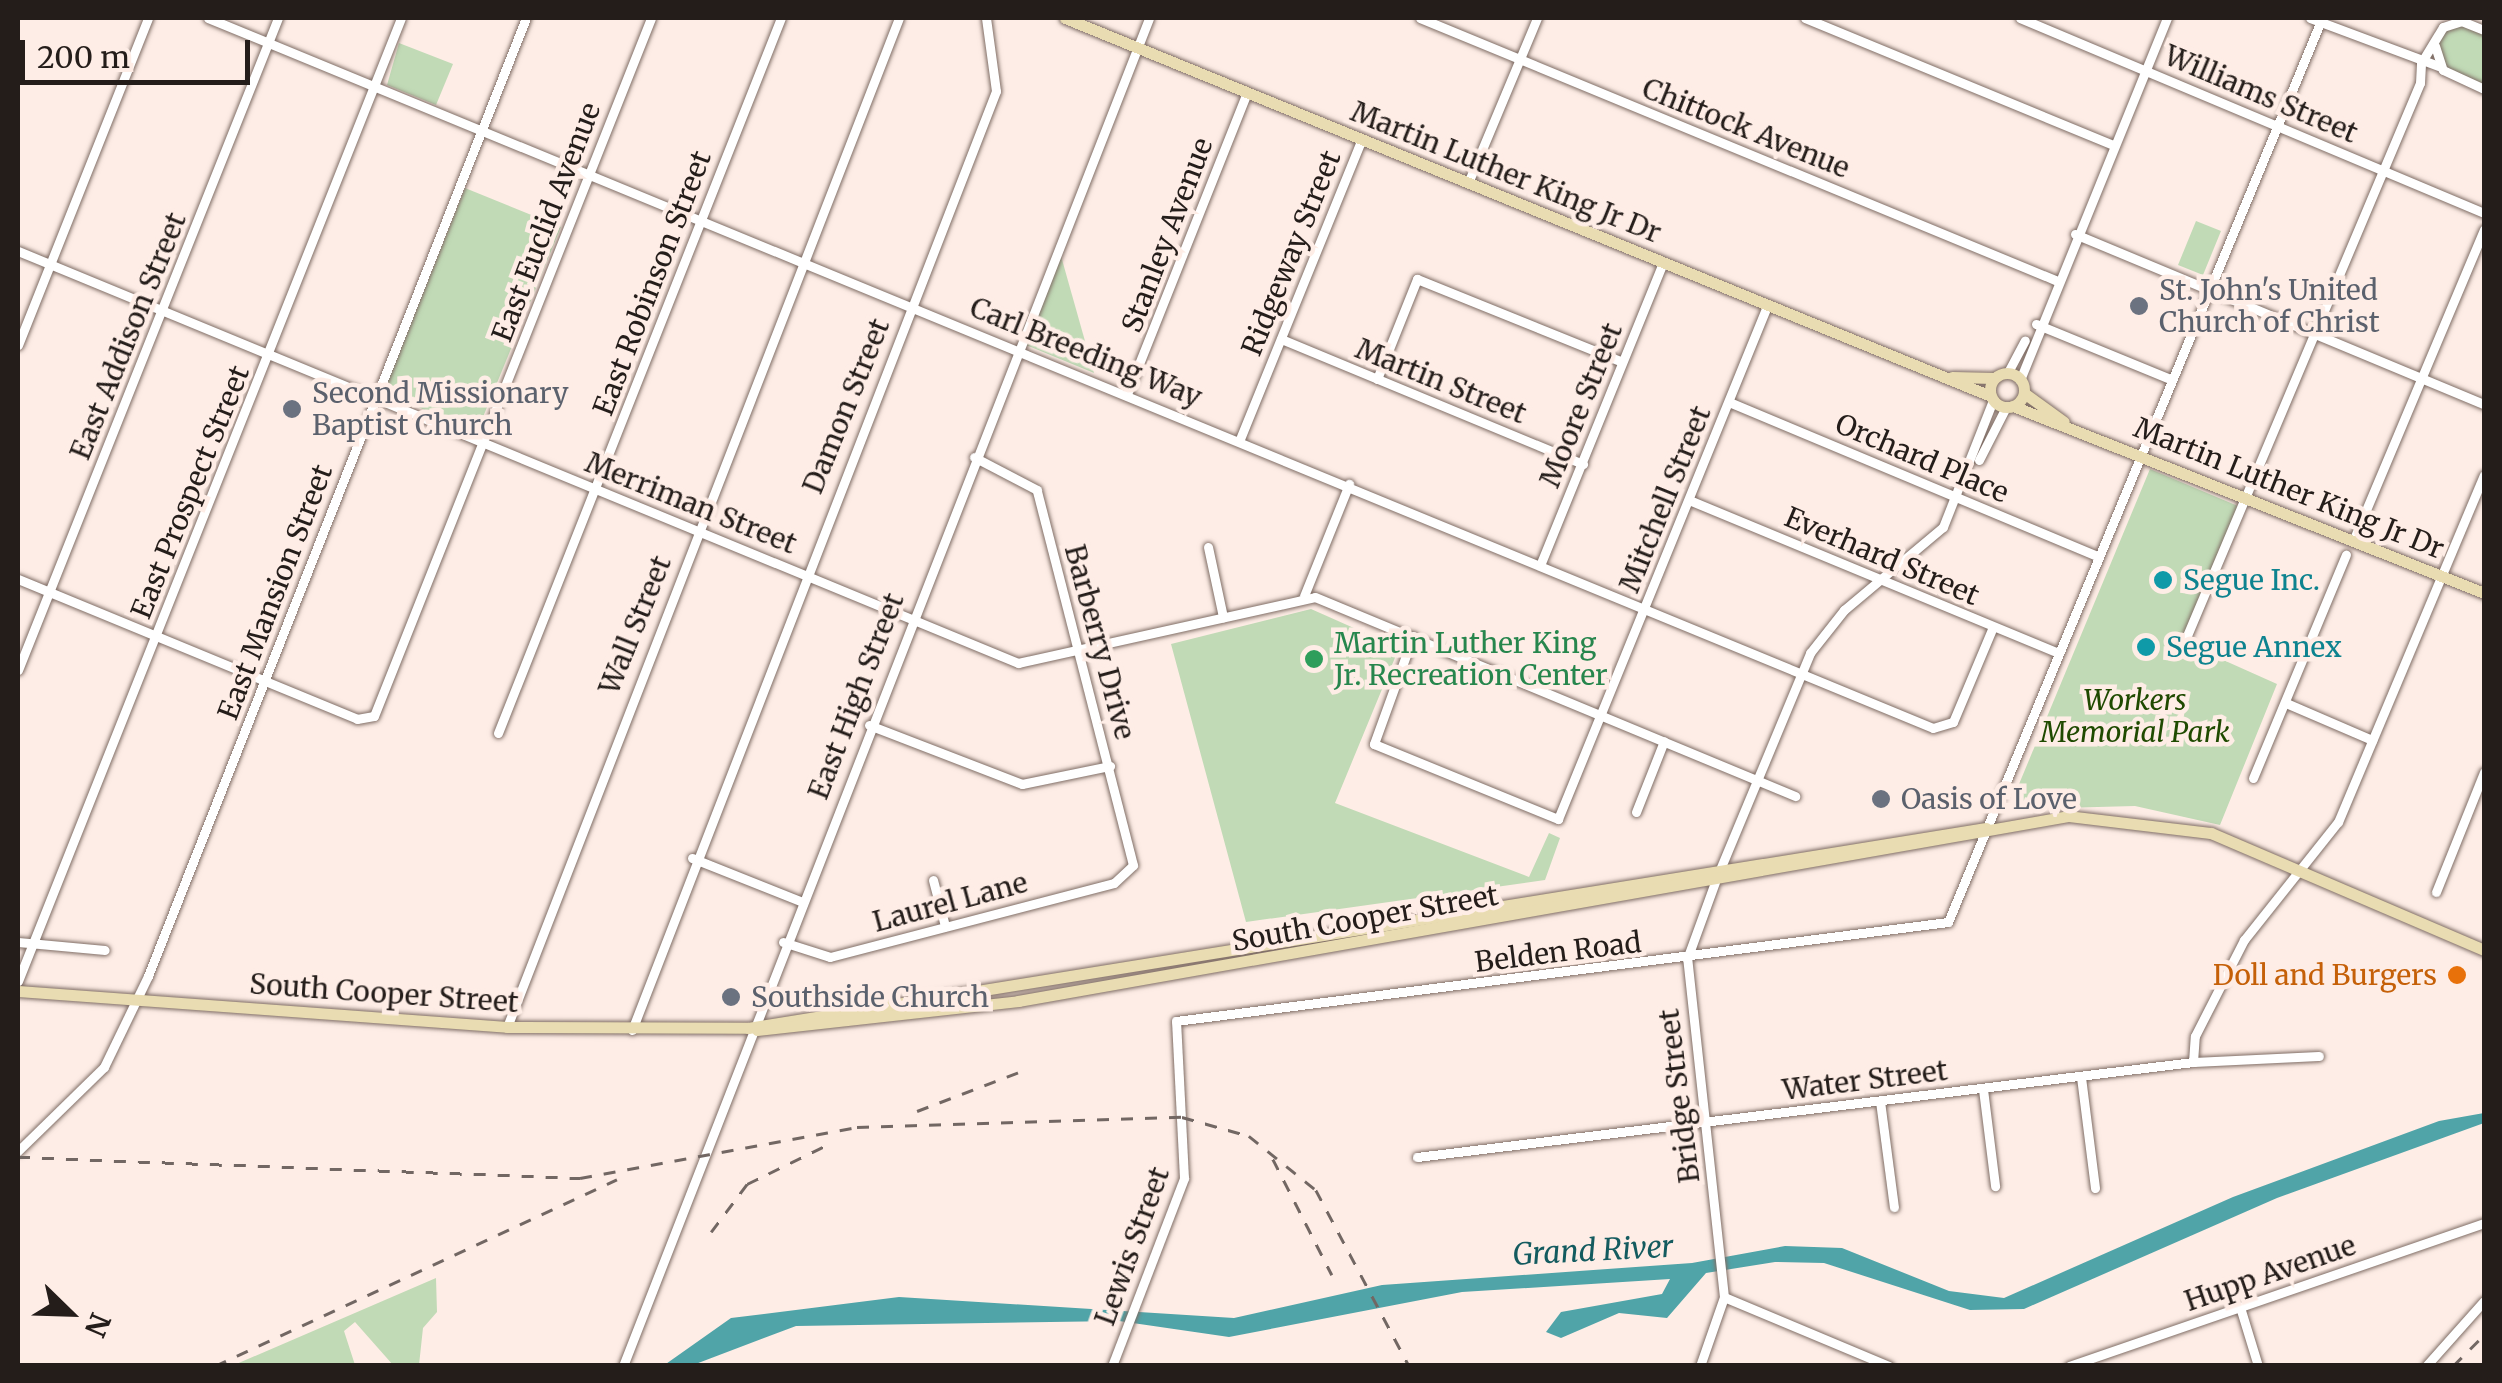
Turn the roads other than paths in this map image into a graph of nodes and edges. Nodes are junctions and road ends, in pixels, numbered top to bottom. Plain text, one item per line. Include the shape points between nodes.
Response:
1 (148, 18) edge
2 (208, 18) edge
3 (278, 18) edge
4 (401, 18) edge
5 (526, 18) edge
6 (650, 18) edge
7 (781, 18) edge
8 (899, 18) edge
9 (986, 18) edge
10 (1065, 18) edge
11 (1149, 18) edge
12 (1420, 18) edge
13 (1538, 18) edge
14 (1804, 18) edge
15 (2020, 18) edge
16 (2167, 18) edge
17 (2444, 18) edge
18 (2317, 19) edge
19 (2458, 19) edge
20 (2441, 30) junction
21 (2484, 30) edge
22 (268, 42) junction
23 (2435, 44) junction
24 (1136, 45) junction
25 (1520, 59) junction
26 (2420, 64) junction
27 (2441, 68) junction
28 (2145, 69) junction
29 (374, 86) junction
30 (2484, 89) edge
31 (1247, 92) junction
32 (2278, 124) junction
33 (482, 130) junction
34 (1362, 139) junction
35 (2113, 145) junction
36 (2384, 170) junction
37 (589, 174) junction
38 (1468, 183) junction
39 (2484, 213) edge
40 (700, 221) junction
41 (2484, 229) edge
42 (2074, 234) junction
43 (18, 251) edge
44 (803, 262) junction
45 (1663, 263) junction
46 (50, 264) junction
47 (2055, 280) junction
48 (2208, 288) junction
49 (910, 305) junction
50 (1767, 306) junction
51 (162, 311) junction
52 (2036, 324) junction
53 (2316, 334) junction
54 (2031, 335) junction
55 (1281, 339) junction
56 (18, 345) edge
57 (1017, 349) junction
58 (268, 354) junction
59 (1622, 362) junction
60 (1929, 372) junction
61 (2001, 376) junction
62 (2423, 378) junction
63 (1377, 379) junction
64 (2170, 379) junction
65 (2020, 380) junction
66 (2024, 393) junction
67 (1127, 394) junction
68 (1992, 398) junction
69 (375, 399) junction
70 (1728, 402) junction
71 (2484, 404) edge
72 (2009, 406) junction
73 (2075, 430) junction
74 (1240, 439) junction
75 (484, 442) junction
76 (2138, 455) junction
77 (974, 457) junction
78 (1582, 464) junction
79 (1972, 470) junction
80 (2484, 475) edge
81 (1348, 484) junction
82 (596, 490) junction
83 (1959, 498) junction
84 (2245, 498) junction
85 (1689, 500) junction
86 (697, 531) junction
87 (2353, 541) junction
88 (1208, 547) dead end
89 (2346, 555) dead end
90 (2097, 556) junction
91 (1541, 563) junction
92 (804, 573) junction
93 (2442, 576) junction
94 (18, 579) edge
95 (1884, 580) junction
96 (50, 593) junction
97 (2484, 593) edge
98 (1304, 596) junction
99 (1646, 607) junction
100 (911, 617) junction
101 (1223, 617) junction
102 (1992, 627) junction
103 (1412, 636) junction
104 (157, 637) junction
105 (2186, 638) dead end
106 (2058, 653) junction
107 (1080, 654) junction
108 (18, 670) edge
109 (1800, 672) junction
110 (264, 682) junction
111 (2286, 703) junction
112 (1603, 715) junction
113 (869, 724) junction
114 (498, 733) dead end
115 (2372, 740) junction
116 (1664, 741) junction
117 (1110, 766) junction
118 (2484, 772) edge
119 (2253, 778) dead end
120 (1757, 779) junction
121 (1795, 796) dead end
122 (1636, 812) dead end
123 (1986, 828) junction
124 (692, 858) junction
125 (1720, 867) junction
126 (2302, 870) junction
127 (1128, 874) joint
128 (933, 880) dead end
129 (1715, 882) junction
130 (2436, 892) dead end
131 (800, 902) junction
132 (945, 926) junction
133 (18, 942) edge
134 (784, 942) junction
135 (32, 948) junction
136 (105, 950) dead end
137 (2484, 950) edge
138 (1687, 959) junction
139 (18, 981) edge
140 (18, 992) edge
141 (130, 1001) junction
142 (1176, 1021) joint
143 (507, 1028) junction
144 (748, 1028) junction
145 (632, 1032) junction
146 (2318, 1056) dead end
147 (2193, 1062) junction
148 (2081, 1077) junction
149 (1983, 1089) junction
150 (1880, 1101) junction
151 (1704, 1123) junction
152 (18, 1151) edge
153 (1417, 1157) dead end
154 (1995, 1186) dead end
155 (2095, 1188) dead end
156 (1894, 1207) dead end
157 (2484, 1223) edge
158 (1724, 1298) junction
159 (2484, 1301) edge
160 (2240, 1307) junction
161 (623, 1366) edge
162 (1112, 1366) edge
163 (1700, 1366) edge
164 (1889, 1366) edge
165 (2070, 1366) edge
166 (2258, 1366) edge
167 (2426, 1366) edge

1 - 46 street
2 - 22 street, Carl Breeding Way
3 - 22 street, East Addison Street
4 - 29 street, East Prospect Street
5 - 33 street, East Mansion Street
6 - 37 street, East Euclid Avenue
7 - 40 street, East Robinson Street
8 - 44 street, Wall Street
9 - 49 street, Damon Street via 996,91
10 - 24 main road, Martin Luther King Jr Dr
11 - 24 street, East High Street
12 - 25 street, Chittock Avenue
13 - 25 street
14 - 35 street
15 - 28 street, Williams Street
16 - 28 street
17 - 20 street
18 - 26 street
18 - 32 street
19 - 20 street
19 - 21 street
20 - 23 street
22 - 29 street, Carl Breeding Way
22 - 51 street, East Addison Street
23 - 26 street
23 - 27 street
24 - 31 main road, Martin Luther King Jr Dr
24 - 57 street, East High Street
25 - 38 street
25 - 47 street, Chittock Avenue
26 - 27 street
26 - 36 street
27 - 30 street
28 - 32 street, Williams Street
28 - 35 street
29 - 33 street, Carl Breeding Way
29 - 58 street, East Prospect Street
31 - 34 main road, Martin Luther King Jr Dr
31 - 67 street, Stanley Avenue
32 - 36 street, Williams Street
32 - 48 street
33 - 37 street, Carl Breeding Way
33 - 69 street, East Mansion Street
34 - 38 main road, Martin Luther King Jr Dr
34 - 55 street, Ridgeway Street
35 - 42 street
36 - 39 street, Williams Street
36 - 53 street
37 - 40 street, Carl Breeding Way
37 - 75 street, East Euclid Avenue
38 - 45 main road, Martin Luther King Jr Dr
40 - 44 street, Carl Breeding Way
40 - 82 street, East Robinson Street
41 - 62 street
42 - 47 street
42 - 48 street
43 - 46 street, Merriman Street
44 - 49 street, Carl Breeding Way
44 - 86 street, Wall Street
45 - 50 main road, Martin Luther King Jr Dr
45 - 59 street, Moore Street
46 - 51 street, Merriman Street
46 - 56 street
47 - 52 street
48 - 53 street
48 - 64 street
49 - 57 street, Carl Breeding Way
49 - 92 street, Damon Street
50 - 60 main road, Martin Luther King Jr Dr
50 - 70 street, Mitchell Street
51 - 58 street, Merriman Street
51 - 96 street, East Addison Street
52 - 54 street
52 - 64 street
53 - 62 street
53 - 84 street
54 - 61 street
54 - 65 street
55 - 63 street, Martin Street
55 - 74 street, Ridgeway Street
57 - 67 street, Carl Breeding Way
57 - 77 street, East High Street
58 - 69 street, Merriman Street
58 - 104 street, East Prospect Street
59 - 63 street via 1417,279
59 - 78 street, Moore Street
60 - 61 main road, Martin Luther King Jr Dr
60 - 68 main road, Martin Luther King Jr Dr
61 - 65 main road, Martin Luther King Jr Dr
61 - 68 main road
62 - 71 street
62 - 87 street
63 - 78 street, Martin Street
64 - 76 street
65 - 66 main road
66 - 72 main road
66 - 73 main road, Martin Luther King Jr Dr
67 - 74 street, Carl Breeding Way
68 - 72 main road, Martin Luther King Jr Dr
68 - 79 street
69 - 75 street, Merriman Street
69 - 110 street, East Mansion Street
70 - 83 street, Orchard Place
70 - 85 street, Mitchell Street
72 - 73 main road, Martin Luther King Jr Dr
72 - 79 street
73 - 76 main road, Martin Luther King Jr Dr
74 - 81 street, Carl Breeding Way
75 - 82 street, Merriman Street
75 - 110 street, East Euclid Avenue via 369,719
76 - 84 main road, Martin Luther King Jr Dr
76 - 90 street
77 - 100 street, East High Street
77 - 107 street, Barberry Drive via 1037,490
78 - 91 street, Moore Street
79 - 83 street
80 - 93 street
81 - 91 street, Carl Breeding Way
81 - 98 street
82 - 86 street, Merriman Street
82 - 114 street, East Robinson Street
83 - 90 street, Orchard Place
83 - 95 street via 1936,536
84 - 87 main road, Martin Luther King Jr Dr
84 - 105 street
85 - 95 street, Everhard Street
85 - 99 street, Mitchell Street
86 - 92 street, Merriman Street
86 - 143 street, Wall Street
87 - 93 main road, Martin Luther King Jr Dr
88 - 101 street
89 - 111 street
90 - 106 street
91 - 99 street, Carl Breeding Way
92 - 100 street, Merriman Street
92 - 124 street, Damon Street
93 - 97 main road, Martin Luther King Jr Dr
93 - 115 street
94 - 96 street
95 - 102 street, Everhard Street
95 - 109 street via 1830,624
96 - 104 street
96 - 108 street, East Addison Street
98 - 101 street, Merriman Street
98 - 103 street
99 - 109 street, Carl Breeding Way
99 - 112 street, Mitchell Street
100 - 107 street, Merriman Street via 1018,663
100 - 113 street, East High Street
101 - 107 street, Merriman Street
102 - 106 street, Everhard Street
102 - 109 street, Carl Breeding Way via 1946,729
103 - 112 street
103 - 112 street, Mitchell Street via 1373,741 1558,819
104 - 110 street
104 - 135 street, East Prospect Street
106 - 123 street
107 - 117 street, Barberry Drive
109 - 120 street
110 - 141 street, East Mansion Street
111 - 115 street
111 - 119 street
112 - 116 street
113 - 117 street via 1022,784
113 - 131 street, East High Street
115 - 126 street via 2333,831
116 - 120 street
116 - 122 street
117 - 127 street, Barberry Drive via 1133,850
118 - 130 street
120 - 121 street
120 - 125 street
123 - 125 main road, South Cooper Street
123 - 126 main road, South Cooper Street via 2068,816 2153,820
123 - 129 main road, South Cooper Street
123 - 138 street, Belden Road via 1944,926
124 - 131 street
124 - 145 street, Damon Street
125 - 129 main road
125 - 144 main road, South Cooper Street
126 - 137 main road, South Cooper Street
126 - 147 street via 2238,948 2195,1036
127 - 132 street, Laurel Lane
128 - 132 street
129 - 138 street, Bridge Street
129 - 144 main road, South Cooper Street via 919,1017
131 - 134 street, East High Street
132 - 134 street, Laurel Lane via 830,957
133 - 135 street
134 - 144 street, East High Street
135 - 136 street
135 - 139 street, East Prospect Street
138 - 142 street, Belden Road
138 - 151 street, Bridge Street
140 - 141 main road, South Cooper Street
141 - 143 main road, South Cooper Street
141 - 152 street, East Mansion Street via 104,1066
142 - 162 street, Lewis Street via 1186,1165
143 - 145 main road, South Cooper Street
144 - 145 main road, South Cooper Street
144 - 161 street, East High Street
146 - 147 street, Water Street
147 - 148 street, Water Street
148 - 149 street, Water Street
148 - 155 street
149 - 150 street, Water Street
149 - 154 street
150 - 151 street, Water Street
150 - 156 street
151 - 153 street, Water Street
151 - 158 street, Bridge Street
157 - 160 street, Hupp Avenue
158 - 163 street, Bridge Street
158 - 164 street
159 - 167 street
160 - 165 street, Hupp Avenue
160 - 166 street

